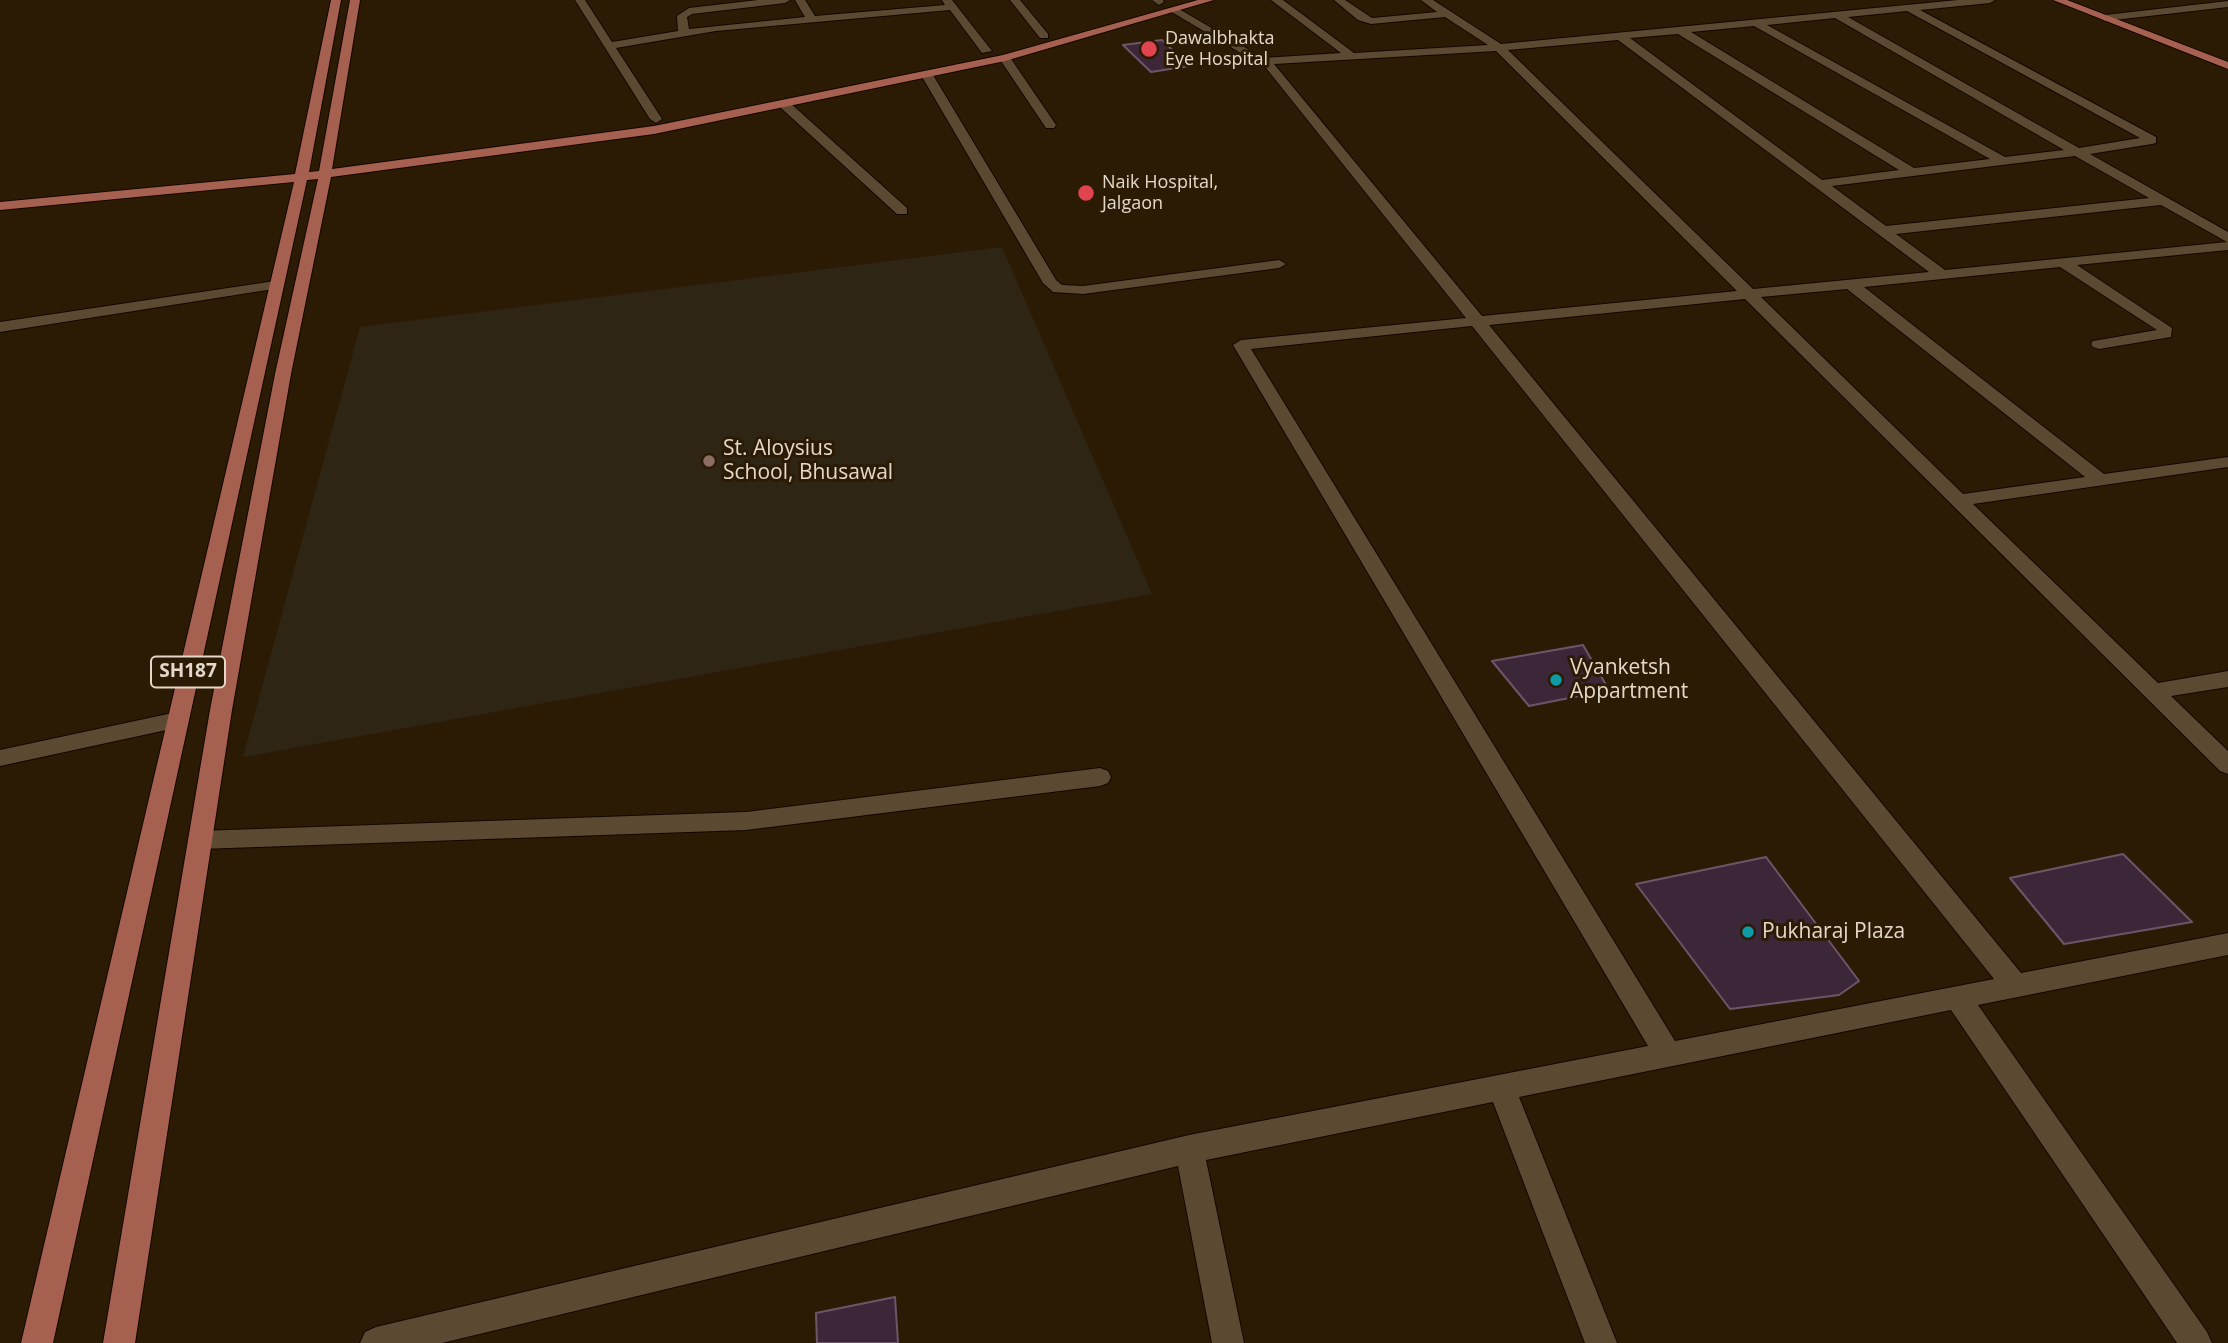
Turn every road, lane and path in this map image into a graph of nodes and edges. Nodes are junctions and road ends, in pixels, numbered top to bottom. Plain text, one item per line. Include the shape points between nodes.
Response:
1 (336, 0) edge
2 (355, 0) edge
3 (580, 0) edge
4 (785, 0) edge
5 (800, 0) edge
6 (1015, 0) edge
7 (1209, 0) edge
8 (1276, 0) edge
9 (1339, 0) edge
10 (1426, 0) edge
11 (1990, 0) edge
12 (2058, 0) edge
13 (950, 3) edge
14 (1164, 3) edge
15 (2228, 4) edge
16 (1909, 8) junction
17 (1448, 14) junction
18 (1837, 15) junction
19 (2105, 18) junction
20 (812, 19) junction
21 (1756, 23) junction
22 (1680, 30) junction
23 (684, 33) junction
24 (1044, 36) junction
25 (1620, 36) junction
26 (339, 38) junction
27 (609, 46) junction
28 (1499, 48) junction
29 (986, 51) junction
30 (1352, 56) junction
31 (1005, 58) junction
32 (1262, 61) junction
33 (2228, 66) edge
34 (927, 75) junction
35 (328, 99) junction
36 (785, 104) junction
37 (656, 119) junction
38 (1050, 125) dead end
39 (2077, 152) junction
40 (2003, 161) junction
41 (325, 168) junction
42 (301, 170) junction
43 (1911, 172) junction
44 (1820, 184) junction
45 (0, 192) edge
46 (2163, 201) junction
47 (0, 206) edge
48 (902, 211) dead end
49 (1883, 231) junction
50 (2228, 238) edge
51 (2228, 246) edge
52 (2063, 263) junction
53 (1279, 264) dead end
54 (1944, 276) junction
55 (275, 285) junction
56 (1852, 285) junction
57 (1751, 296) junction
58 (1479, 322) junction
59 (0, 327) edge
60 (2099, 344) dead end
61 (2228, 462) edge
62 (2100, 480) junction
63 (1959, 500) junction
64 (2228, 678) edge
65 (2152, 691) junction
66 (177, 720) junction
67 (0, 758) edge
68 (2228, 765) edge
69 (1100, 777) dead end
70 (200, 840) junction
71 (2228, 944) edge
72 (2016, 986) junction
73 (1957, 997) junction
74 (1668, 1054) junction
75 (1501, 1087) junction
76 (1189, 1149) junction
77 (37, 1343) edge
78 (120, 1343) edge
79 (376, 1343) edge
80 (1228, 1343) edge
81 (1601, 1343) edge
82 (2196, 1343) edge

1 - 26 main road, SH187
2 - 26 main road, SH187
3 - 27 street
4 - 23 street via 689,11 682,16
5 - 20 street
6 - 24 street
7 - 14 main road
8 - 30 street
9 - 17 street via 1371,21
10 - 17 street
11 - 16 street
12 - 19 main road
13 - 20 street
13 - 29 street
14 - 24 main road
14 - 31 main road
14 - 32 street
15 - 19 street
16 - 18 street
16 - 39 street via 2152,140
17 - 28 street
18 - 21 street
18 - 39 street
19 - 33 main road
20 - 23 street
21 - 22 street
21 - 40 street
22 - 25 street
22 - 43 street
23 - 27 street
24 - 29 main road
25 - 28 street
25 - 44 street
26 - 35 main road, SH187
27 - 37 street
28 - 30 street
28 - 57 street
29 - 37 main road
30 - 32 street
31 - 34 main road
31 - 38 street
32 - 58 street
34 - 36 main road
34 - 53 street via 1050,283 1058,289 1083,290
35 - 41 main road, SH187
35 - 42 main road, SH187
36 - 41 main road via 654,130
36 - 48 street
37 - 41 main road
39 - 40 street
39 - 46 street
40 - 43 street
41 - 42 main road
41 - 70 main road, SH187 via 283,374
42 - 45 main road
42 - 47 main road
42 - 55 main road, SH187
43 - 44 street
44 - 49 street
46 - 49 street
46 - 50 street
49 - 54 street
51 - 52 street
52 - 54 street
52 - 60 street via 2164,328 2165,334
54 - 56 street
55 - 59 street
55 - 66 main road, SH187
56 - 57 street
56 - 62 street
57 - 58 street
57 - 63 street
58 - 72 street
58 - 74 street via 1241,345
61 - 62 street
62 - 63 street
63 - 65 street
64 - 65 street
65 - 68 street
66 - 67 street
66 - 77 main road, SH187
69 - 70 street via 746,821
70 - 78 main road, SH187
71 - 72 street
72 - 73 street
73 - 74 street
73 - 82 street
74 - 75 street
75 - 76 street
75 - 81 street
76 - 79 street
76 - 80 street

